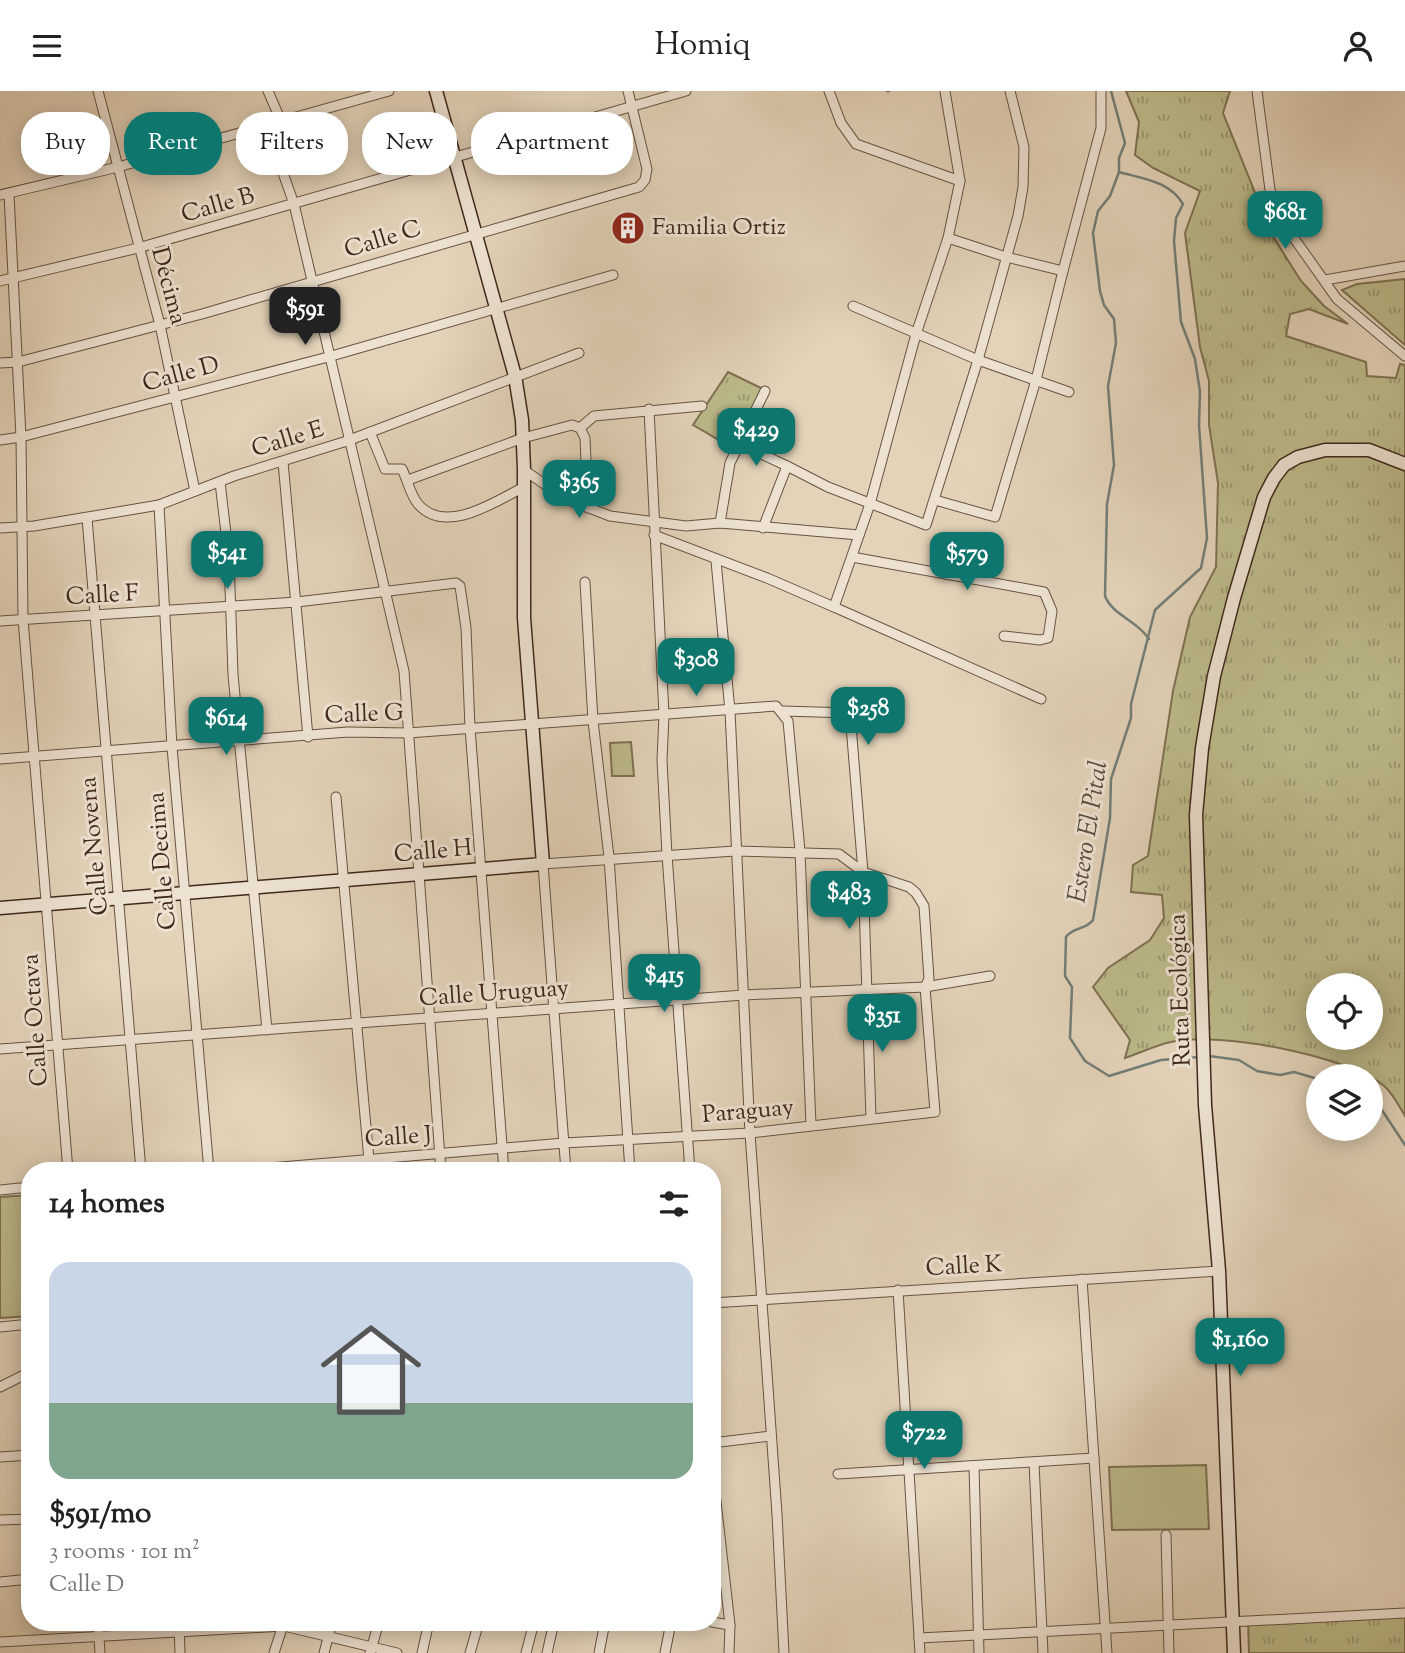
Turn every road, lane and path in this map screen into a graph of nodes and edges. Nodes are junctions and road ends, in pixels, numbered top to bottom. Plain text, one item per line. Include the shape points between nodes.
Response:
1 (98, 91) edge
2 (268, 91) edge
3 (344, 91) edge
4 (388, 91) edge
5 (436, 91) edge
6 (628, 91) edge
7 (686, 91) edge
8 (829, 91) edge
9 (945, 91) edge
10 (1010, 91) edge
11 (1101, 91) edge
12 (1257, 91) edge
13 (348, 102) junction
14 (632, 105) junction
15 (277, 112) edge
16 (313, 112) edge
17 (442, 112) edge
18 (236, 134) edge
19 (457, 156) edge
20 (457, 164) edge
21 (118, 167) junction
22 (284, 175) edge
23 (393, 175) edge
24 (960, 181) junction
25 (5, 195) edge
26 (294, 204) junction
27 (475, 232) junction
28 (948, 238) junction
29 (138, 248) junction
30 (1006, 257) junction
31 (1405, 266) edge
32 (1063, 271) junction
33 (613, 275) dead end
34 (15, 280) junction
35 (1325, 280) junction
36 (0, 281) edge
37 (313, 282) junction
38 (853, 306) dead end
39 (497, 307) junction
40 (160, 325) junction
41 (916, 334) junction
42 (579, 353) dead end
43 (1405, 356) edge
44 (328, 357) junction
45 (978, 360) junction
46 (18, 362) junction
47 (0, 363) edge
48 (515, 376) junction
49 (1036, 380) junction
50 (765, 391) dead end
51 (1069, 392) dead end
52 (173, 397) junction
53 (702, 406) dead end
54 (649, 409) junction
55 (580, 428) junction
56 (370, 432) junction
57 (21, 437) junction
58 (523, 438) junction
59 (0, 440) edge
60 (348, 441) junction
61 (738, 443) junction
62 (283, 462) junction
63 (1405, 464) edge
64 (787, 466) junction
65 (524, 470) junction
66 (408, 480) junction
67 (220, 482) junction
68 (524, 487) junction
69 (195, 491) junction
70 (935, 500) junction
71 (870, 504) junction
72 (159, 505) junction
73 (588, 508) junction
74 (88, 518) junction
75 (653, 521) junction
76 (720, 523) junction
77 (23, 527) junction
78 (0, 528) edge
79 (763, 528) junction
80 (654, 535) junction
81 (859, 535) junction
82 (852, 557) junction
83 (716, 561) junction
84 (585, 582) dead end
85 (384, 591) junction
86 (297, 602) junction
87 (232, 606) junction
88 (834, 607) junction
89 (164, 612) junction
90 (95, 615) junction
91 (23, 619) junction
92 (0, 621) edge
93 (1004, 636) dead end
94 (1041, 699) dead end
95 (730, 711) junction
96 (783, 711) junction
97 (664, 715) junction
98 (593, 721) junction
99 (533, 723) junction
100 (470, 728) junction
101 (408, 733) junction
102 (308, 737) junction
103 (239, 742) junction
104 (172, 747) junction
105 (107, 752) junction
106 (33, 756) junction
107 (0, 759) edge
108 (336, 797) dead end
109 (734, 851) junction
110 (800, 851) junction
111 (667, 855) junction
112 (609, 857) junction
113 (543, 865) junction
114 (483, 869) junction
115 (863, 872) junction
116 (418, 874) junction
117 (343, 880) junction
118 (253, 888) junction
119 (186, 893) junction
120 (119, 898) junction
121 (46, 904) junction
122 (0, 908) edge
123 (990, 976) dead end
124 (925, 987) junction
125 (864, 991) junction
126 (808, 993) junction
127 (744, 995) junction
128 (678, 1000) junction
129 (619, 1004) junction
130 (554, 1009) junction
131 (494, 1013) junction
132 (430, 1018) junction
133 (356, 1023) junction
134 (267, 1030) junction
135 (199, 1034) junction
136 (130, 1039) junction
137 (56, 1045) junction
138 (0, 1049) edge
139 (935, 1112) joint
140 (871, 1118) junction
141 (811, 1125) junction
142 (750, 1133) junction
143 (688, 1137) junction
144 (627, 1141) junction
145 (564, 1143) junction
146 (502, 1148) junction
147 (440, 1154) junction
148 (369, 1159) junction
149 (67, 1162) edge
150 (140, 1162) edge
151 (208, 1162) edge
152 (335, 1162) edge
153 (369, 1162) edge
154 (440, 1162) edge
155 (503, 1162) edge
156 (565, 1162) edge
157 (629, 1162) edge
158 (689, 1162) edge
159 (21, 1188) edge
160 (0, 1190) edge
161 (1219, 1271) junction
162 (1082, 1279) junction
163 (898, 1290) junction
164 (763, 1299) junction
165 (721, 1302) edge
166 (21, 1325) edge
167 (0, 1327) edge
168 (21, 1376) edge
169 (0, 1387) edge
170 (771, 1436) junction
171 (721, 1442) edge
172 (21, 1456) edge
173 (0, 1457) edge
174 (1094, 1458) junction
175 (1034, 1463) junction
176 (974, 1466) junction
177 (909, 1470) junction
178 (838, 1474) dead end
179 (21, 1519) edge
180 (0, 1520) edge
181 (1166, 1535) dead end
182 (721, 1546) edge
183 (21, 1581) edge
184 (0, 1582) edge
185 (1405, 1613) edge
186 (1232, 1623) junction
187 (721, 1624) edge
188 (1168, 1624) junction
189 (730, 1625) junction
190 (1105, 1629) junction
191 (99, 1631) edge
192 (143, 1631) edge
193 (180, 1631) edge
194 (282, 1631) edge
195 (310, 1631) edge
196 (329, 1631) edge
197 (376, 1631) edge
198 (427, 1631) edge
199 (476, 1631) edge
200 (532, 1631) edge
201 (552, 1631) edge
202 (603, 1631) edge
203 (669, 1631) edge
204 (1043, 1632) junction
205 (978, 1635) junction
206 (328, 1636) junction
207 (99, 1637) junction
208 (919, 1639) junction
209 (0, 1642) edge
210 (371, 1650) edge
211 (100, 1653) edge
212 (180, 1653) edge
213 (274, 1653) edge
214 (324, 1653) edge
215 (397, 1653) edge
216 (422, 1653) edge
217 (470, 1653) edge
218 (526, 1653) edge
219 (547, 1653) edge
220 (599, 1653) edge
221 (665, 1653) edge
222 (729, 1653) edge
223 (784, 1653) edge
224 (920, 1653) edge
225 (979, 1653) edge
226 (1043, 1653) edge
227 (1107, 1653) edge
228 (1170, 1653) edge
229 (1234, 1653) edge

1 - 21 street, Décima
2 - 15 street
3 - 13 street
4 - 13 street
5 - 17 street
6 - 14 street, Calle C
7 - 14 street, Calle B
8 - 24 street via 841,123 856,144
9 - 24 street
10 - 30 street via 1025,169
11 - 32 street via 1101,128
12 - 35 street via 1276,210
13 - 16 street
14 - 19 street, Calle B
14 - 27 street, Calle C via 647,169 641,185
18 - 21 street
20 - 27 street
21 - 25 street
21 - 29 street, Décima
22 - 26 street
23 - 26 street, Calle B
24 - 28 street
25 - 34 street, Calle Octava
26 - 29 street, Calle B
26 - 37 street
27 - 37 street, Calle C
27 - 39 street
28 - 30 street
28 - 41 street
29 - 34 street, Calle B
29 - 40 street, Décima
30 - 32 street
30 - 45 street
31 - 35 street
32 - 49 street
33 - 39 street, Calle D
34 - 36 street, Calle B
34 - 46 street, Calle Octava
35 - 43 street via 1338,299
37 - 40 street, Calle C
37 - 44 street
38 - 41 street
39 - 44 street, Calle D
39 - 48 street
40 - 46 street, Calle C
40 - 52 street, Décima
41 - 45 street
41 - 71 street
42 - 48 street, Calle E
44 - 52 street, Calle D
44 - 60 street
45 - 49 street
45 - 70 street
46 - 47 street, Calle C
46 - 57 street, Calle Octava
48 - 56 street, Calle E
48 - 58 street
49 - 51 street
49 - 70 street via 995,517
50 - 61 street
52 - 57 street, Calle D
52 - 69 street, Décima
53 - 54 street
54 - 55 street via 594,416
54 - 75 street
55 - 58 street via 568,425
55 - 73 street via 585,438
56 - 60 street, Calle E
56 - 66 street via 385,468 402,468
57 - 59 street, Calle D
57 - 77 street, Calle Octava
58 - 65 street
58 - 66 street
60 - 62 street, Calle E
60 - 85 street
61 - 64 street
61 - 76 street
62 - 67 street, Calle E
62 - 86 street
63 - 161 street, Ruta Ecológica via 1368,450 1325,450 1284,465 1264,497 1214,676 1196,815 1205,1105
64 - 71 street
64 - 79 street
65 - 68 street
65 - 73 street
66 - 68 street via 418,504 434,514 454,518
67 - 69 street, Calle E
67 - 87 street
68 - 99 street via 524,618
69 - 72 street, Calle E
70 - 71 street via 924,525
71 - 81 street
72 - 74 street, Calle E
72 - 89 street, Calle Decima
73 - 75 street via 610,516
74 - 77 street, Calle E
74 - 90 street, Calle Novena
75 - 76 street via 686,526
75 - 80 street
76 - 79 street
77 - 78 street, Calle E
77 - 91 street, Calle Octava
79 - 81 street
80 - 83 street
80 - 97 street
81 - 82 street
82 - 88 street
82 - 93 street via 1044,592 1052,611 1048,638
83 - 88 street
83 - 95 street
84 - 98 street
85 - 86 street, Calle F
85 - 100 street, Calle F via 456,583 463,592
85 - 101 street via 404,671
86 - 87 street, Calle F
86 - 102 street
87 - 89 street, Calle F
87 - 103 street
88 - 94 street
89 - 90 street, Calle F
89 - 104 street, Calle Decima
90 - 91 street, Calle F
90 - 105 street, Calle Novena
91 - 92 street, Calle F
91 - 106 street, Calle Octava
95 - 96 street, Calle G via 776,706
95 - 97 street, Calle G
95 - 109 street
96 - 110 street via 788,721
96 - 115 street, Calle G via 850,713
97 - 98 street, Calle G
97 - 111 street
98 - 99 street, Calle G
98 - 112 street
99 - 100 street, Calle G
99 - 113 street
100 - 101 street, Calle G
100 - 114 street
101 - 102 street, Calle G
101 - 116 street
102 - 103 street, Calle G
103 - 104 street, Calle G
103 - 118 street
104 - 105 street, Calle G
104 - 119 street, Calle Decima
105 - 106 street, Calle G
105 - 120 street, Calle Novena
106 - 107 street, Calle G
106 - 121 street, Calle Octava
108 - 117 street
109 - 110 street, Calle H
109 - 111 street, Calle H
109 - 127 street
110 - 115 street, Calle H via 839,854
110 - 126 street
111 - 112 street, Calle H
111 - 128 street
112 - 113 street, Calle H
112 - 129 street
113 - 114 street, Calle H
113 - 130 street
114 - 116 street, Calle H
114 - 131 street
115 - 124 street, Calle H via 909,887 923,906 929,979
115 - 125 street
116 - 117 street, Calle H
116 - 132 street
117 - 118 street, Calle H
117 - 133 street
118 - 119 street, Calle H
118 - 134 street
119 - 120 street, Calle H
119 - 135 street, Calle Decima
120 - 121 street, Calle H
120 - 136 street, Calle Novena
121 - 122 street, Calle H
121 - 137 street, Calle Octava
123 - 124 street, Calle Uruguay
124 - 125 street, Calle Uruguay
124 - 139 street, Calle H
125 - 126 street, Calle Uruguay
125 - 140 street
126 - 127 street, Calle Uruguay
126 - 141 street
127 - 128 street, Calle Uruguay
127 - 142 street
128 - 129 street, Calle Uruguay
128 - 143 street
129 - 130 street, Calle Uruguay
129 - 144 street
130 - 131 street, Calle Uruguay
130 - 145 street
131 - 132 street, Calle Uruguay
131 - 146 street
132 - 133 street, Calle Uruguay
132 - 147 street
133 - 134 street, Calle Uruguay
133 - 148 street
134 - 135 street, Calle Uruguay
135 - 136 street, Calle Uruguay
135 - 151 street, Calle Decima
136 - 137 street, Calle Uruguay
136 - 150 street, Calle Novena
137 - 138 street, Calle Uruguay
137 - 149 street, Calle Octava
139 - 140 street, Paraguay
140 - 141 street, Paraguay
141 - 142 street, Paraguay
142 - 143 street, Paraguay
142 - 164 street
143 - 144 street, Paraguay
143 - 158 street
144 - 145 street, Paraguay
144 - 157 street
145 - 146 street, Calle J
145 - 156 street
146 - 147 street, Calle J
146 - 155 street
147 - 148 street, Calle J
147 - 154 street
148 - 152 street, Calle J
148 - 153 street
159 - 160 street
161 - 162 street, Calle K
161 - 186 street, Ruta Ecológica
162 - 163 street, Calle K
162 - 174 street
163 - 164 street, Calle K
163 - 177 street
164 - 165 street, Calle K
164 - 170 street
166 - 167 street
168 - 169 street
170 - 171 street
170 - 223 street
172 - 173 street
174 - 175 street
174 - 190 street
175 - 176 street
175 - 204 street
176 - 177 street
176 - 205 street
177 - 178 street
177 - 208 street
179 - 180 street
181 - 188 street
182 - 189 street
183 - 184 street
185 - 186 street
186 - 188 street
186 - 229 street, Ruta Ecológica
187 - 189 street
188 - 190 street
188 - 228 street
189 - 222 street
190 - 204 street
190 - 227 street
191 - 207 street
192 - 207 street
193 - 212 street
194 - 213 street
195 - 206 street
196 - 206 street
197 - 210 street
198 - 216 street
199 - 217 street
200 - 218 street
201 - 219 street
202 - 220 street
203 - 221 street
204 - 205 street
204 - 226 street
205 - 208 street
205 - 225 street
206 - 210 street
206 - 214 street
207 - 209 street
207 - 211 street
208 - 224 street
210 - 215 street

